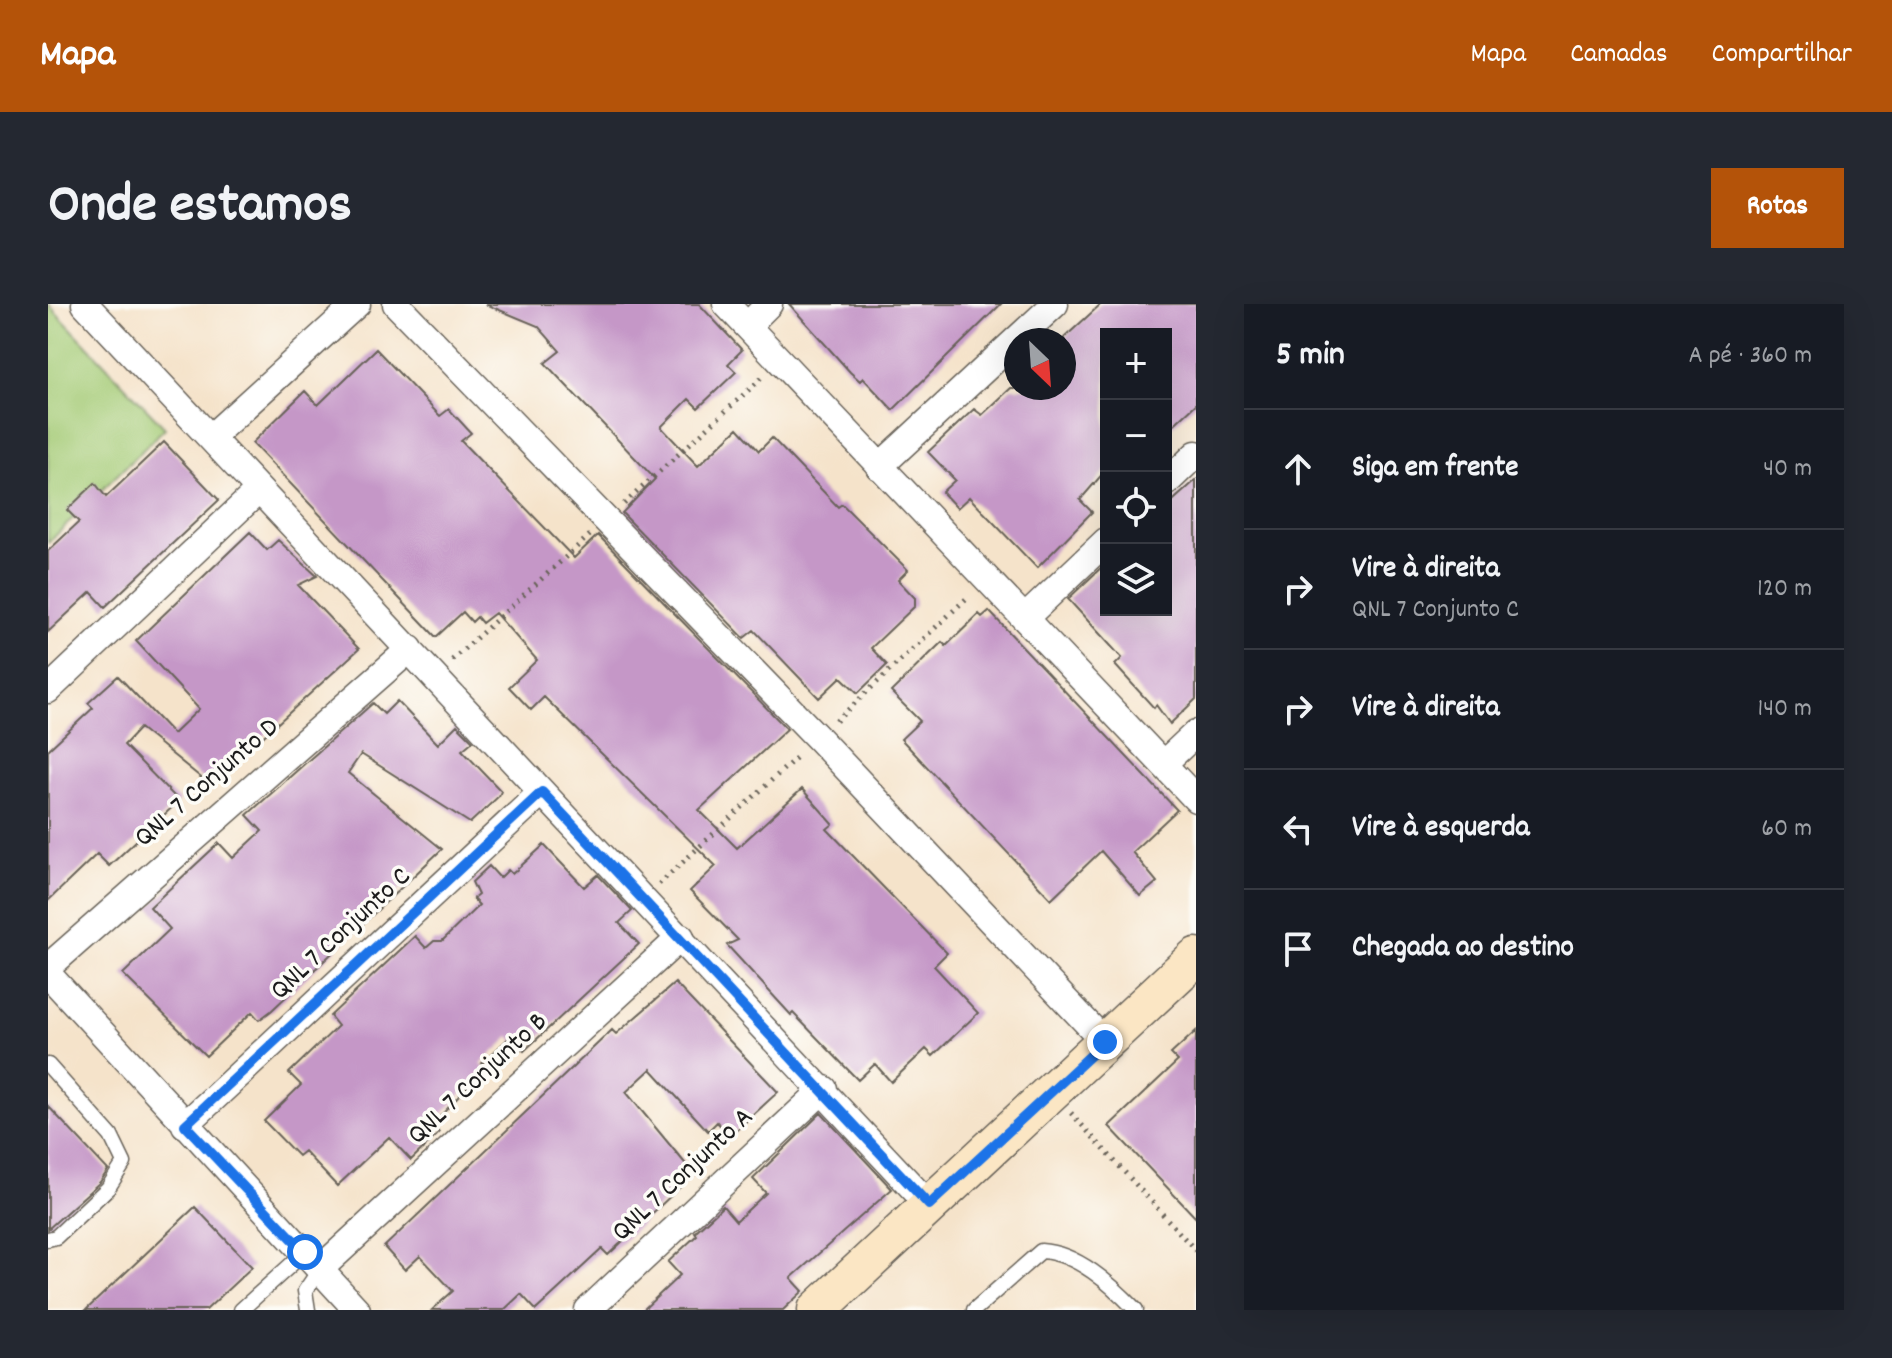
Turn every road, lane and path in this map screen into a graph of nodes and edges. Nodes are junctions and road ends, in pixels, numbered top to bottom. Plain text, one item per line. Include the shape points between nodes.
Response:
1 (85, 304) edge
2 (357, 304) edge
3 (396, 304) edge
4 (726, 304) edge
5 (769, 304) edge
6 (1055, 304) edge
7 (747, 326) junction
8 (1029, 328) edge
9 (1004, 351) edge
10 (211, 437) junction
11 (1196, 454) edge
12 (879, 467) junction
13 (1172, 477) edge
14 (259, 490) junction
15 (1103, 544) edge
16 (1025, 618) junction
17 (410, 649) junction
18 (48, 690) edge
19 (1196, 733) edge
20 (1163, 764) junction
21 (542, 792) junction
22 (1196, 799) edge
23 (681, 937) junction
24 (1196, 957) edge
25 (48, 967) edge
26 (48, 974) edge
27 (1105, 1042) junction
28 (48, 1065) edge
29 (824, 1089) junction
30 (1051, 1091) junction
31 (185, 1125) junction
32 (929, 1205) junction
33 (48, 1239) edge
34 (1196, 1251) edge
35 (312, 1261) junction
36 (822, 1309) edge
37 (241, 1310) edge
38 (308, 1310) edge
39 (357, 1310) edge
40 (588, 1310) edge
41 (974, 1310) edge
42 (1136, 1310) edge

1 - 10 street
2 - 10 street
3 - 27 street
4 - 7 street
5 - 7 street
6 - 8 street
7 - 12 street
9 - 12 street
10 - 14 street
11 - 13 street
12 - 16 street
14 - 17 street
14 - 18 street
15 - 16 street
16 - 20 street
17 - 21 street
17 - 25 street, QNL 7 Conjunto D
19 - 20 street
20 - 22 street
21 - 23 street
21 - 31 street, QNL 7 Conjunto C
23 - 29 street
23 - 35 street, QNL 7 Conjunto B
24 - 27 street
26 - 31 street
27 - 30 street
28 - 33 lane via 111,1136 124,1163 108,1188
29 - 32 street
29 - 40 street, QNL 7 Conjunto A
30 - 32 street
30 - 34 path
31 - 35 street
32 - 36 street
35 - 37 lane
35 - 38 lane via 305,1291
35 - 39 street
41 - 42 lane via 1041,1251 1058,1252 1089,1270

